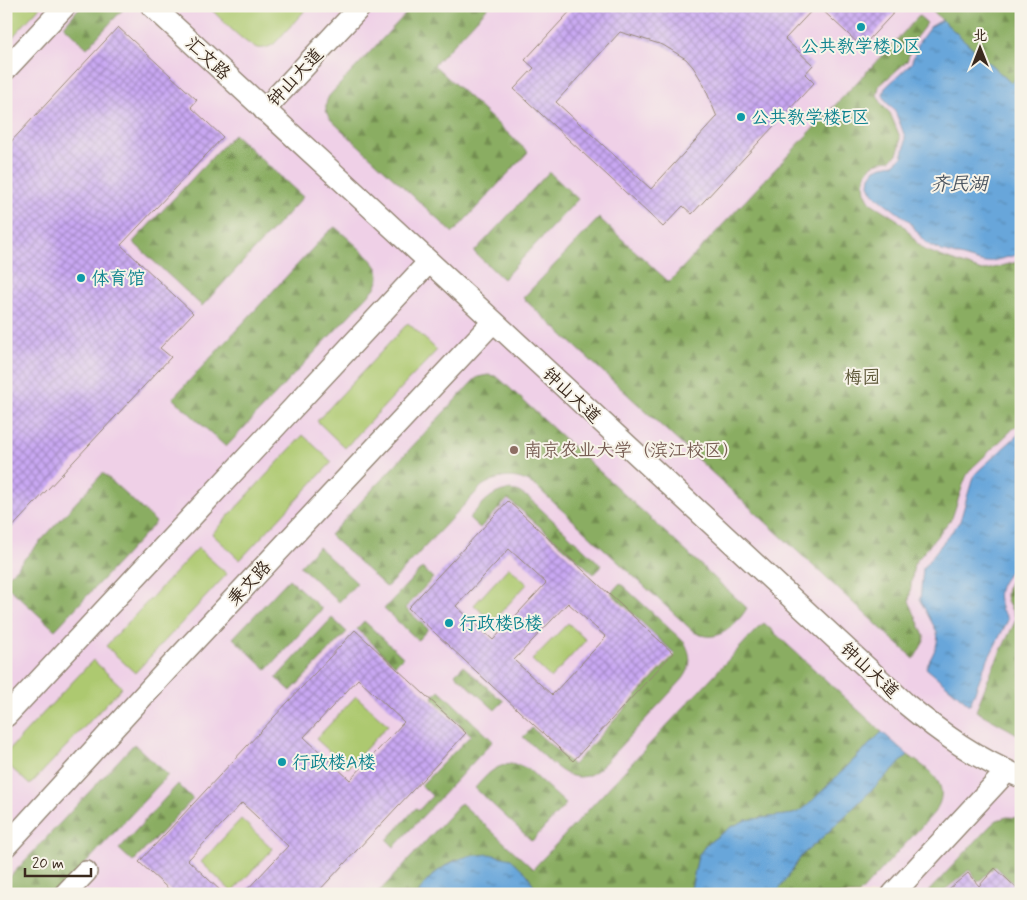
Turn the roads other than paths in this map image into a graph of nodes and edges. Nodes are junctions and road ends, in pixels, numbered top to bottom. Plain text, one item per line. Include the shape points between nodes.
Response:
1 (65, 6) edge
2 (152, 6) edge
3 (361, 6) edge
4 (6, 69) edge
5 (264, 110) junction
6 (429, 262) junction
7 (493, 322) junction
8 (6, 716) edge
9 (1014, 774) edge
10 (6, 846) edge
11 (86, 872) dead end
12 (65, 894) edge
13 (893, 894) edge

1 - 4 lane
2 - 5 lane, 汇文路
3 - 5 lane, 钟山大道
5 - 6 lane, 钟山大道
6 - 7 lane, 钟山大道
6 - 8 lane
7 - 9 lane, 钟山大道 via 930,724 982,758
7 - 10 lane, 秉文路
9 - 13 lane
11 - 12 lane

